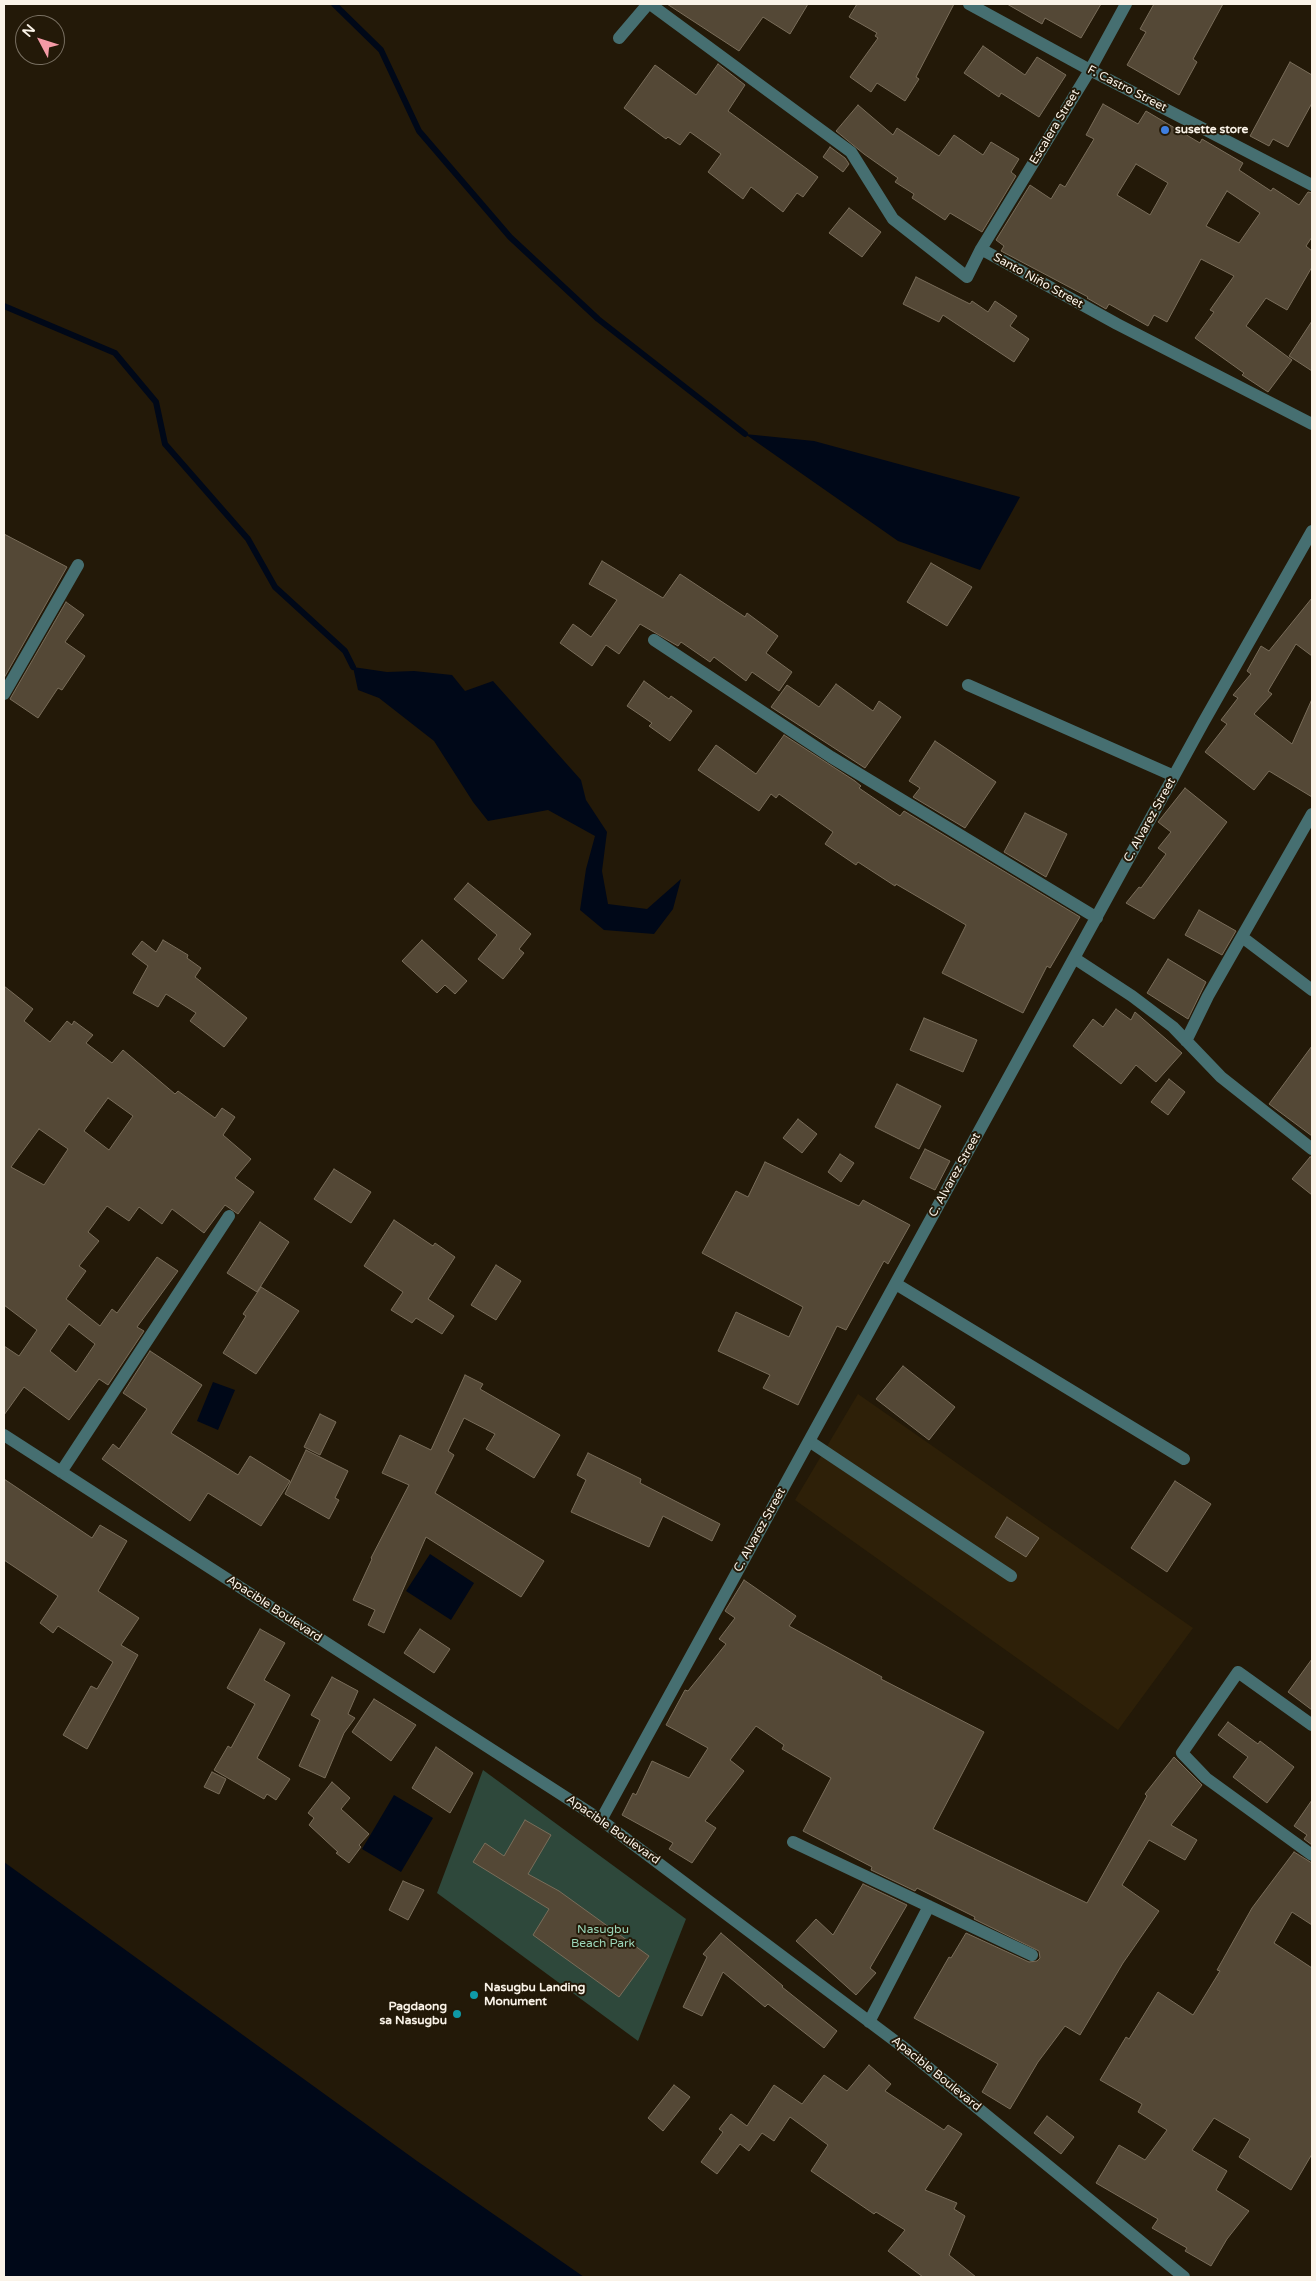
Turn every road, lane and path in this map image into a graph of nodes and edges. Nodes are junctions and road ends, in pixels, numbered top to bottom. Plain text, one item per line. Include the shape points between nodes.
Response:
1 (649, 4) edge
2 (969, 4) edge
3 (1126, 4) edge
4 (619, 38) dead end
5 (1090, 70) junction
6 (1312, 185) edge
7 (981, 249) junction
8 (1312, 424) edge
9 (1312, 531) edge
10 (78, 565) dead end
11 (654, 640) dead end
12 (968, 685) dead end
13 (4, 694) edge
14 (1174, 776) junction
15 (1312, 814) edge
16 (1096, 918) junction
17 (1242, 937) junction
18 (1074, 958) junction
19 (1312, 990) edge
20 (1186, 1041) junction
21 (1312, 1149) edge
22 (230, 1216) dead end
23 (896, 1284) junction
24 (4, 1435) edge
25 (809, 1440) junction
26 (1184, 1459) dead end
27 (61, 1472) junction
28 (1011, 1576) dead end
29 (1312, 1725) edge
30 (601, 1820) junction
31 (793, 1842) dead end
32 (1312, 1855) edge
33 (929, 1906) junction
34 (1032, 1955) dead end
35 (869, 2022) junction
36 (1184, 2277) edge

1 - 4 street
1 - 7 street, Santo Niño Street via 852,152 894,219 968,277
2 - 5 street, F. Castro Street
3 - 5 street, Escalera Street
5 - 6 street, F. Castro Street
5 - 7 street, Escalera Street
7 - 8 street, Santo Niño Street via 1117,324
9 - 14 street, C. Alvarez Street
10 - 13 street
11 - 16 street via 832,757
12 - 14 street
14 - 16 street, C. Alvarez Street
15 - 17 street
16 - 18 street, C. Alvarez Street
17 - 19 street
17 - 20 street
18 - 20 street via 1132,996
18 - 23 street, C. Alvarez Street
20 - 21 street via 1221,1077
22 - 27 street
23 - 25 street, C. Alvarez Street
23 - 26 street
24 - 27 street, Apacible Boulevard
25 - 28 street
25 - 30 street, C. Alvarez Street
27 - 30 street, Apacible Boulevard
29 - 32 street via 1238,1672 1182,1753 1206,1778
30 - 35 street, Apacible Boulevard
31 - 33 street
33 - 34 street
33 - 35 street
35 - 36 street, Apacible Boulevard

